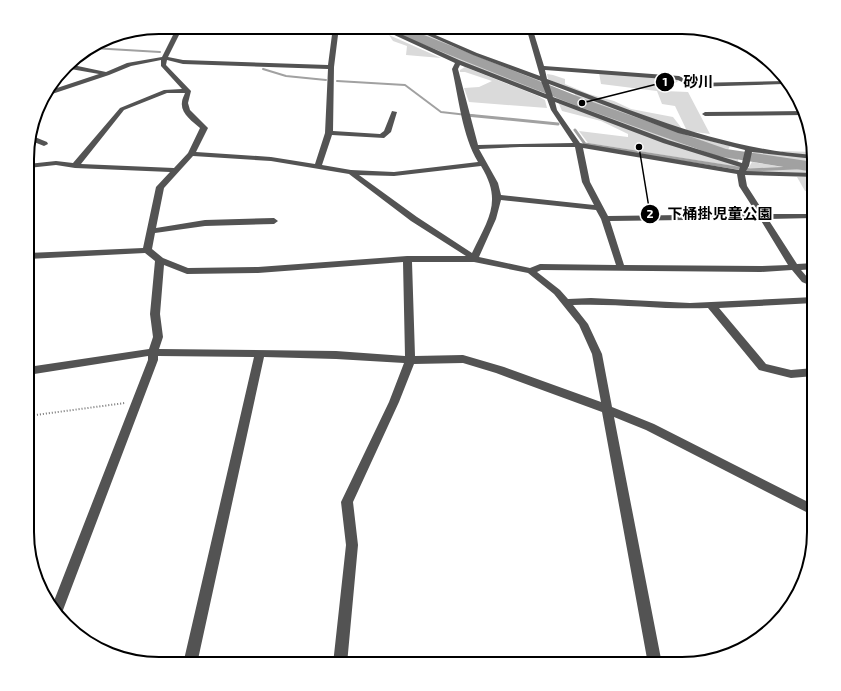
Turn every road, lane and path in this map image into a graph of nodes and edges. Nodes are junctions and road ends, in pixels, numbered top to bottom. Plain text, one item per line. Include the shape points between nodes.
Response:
1 (176, 34) edge
2 (335, 34) edge
3 (395, 34) edge
4 (428, 34) edge
5 (532, 34) edge
6 (164, 58) junction
7 (458, 63) junction
8 (73, 67) edge
9 (331, 67) junction
10 (540, 68) junction
11 (107, 74) junction
12 (544, 79) junction
13 (780, 82) edge
14 (188, 91) junction
15 (53, 92) edge
16 (550, 98) junction
17 (394, 112) dead end
18 (798, 113) edge
19 (705, 114) dead end
20 (330, 133) junction
21 (35, 140) edge
22 (44, 144) dead end
23 (578, 146) junction
24 (475, 147) junction
25 (749, 148) junction
26 (191, 154) junction
27 (807, 156) edge
28 (482, 164) junction
29 (34, 165) edge
30 (75, 166) junction
31 (318, 166) junction
32 (743, 169) junction
33 (175, 170) junction
34 (351, 172) junction
35 (807, 175) edge
36 (497, 197) junction
37 (599, 208) junction
38 (807, 216) edge
39 (763, 218) junction
40 (605, 219) junction
41 (274, 221) dead end
42 (150, 231) junction
43 (147, 250) junction
44 (34, 255) edge
45 (406, 259) junction
46 (474, 259) junction
47 (160, 260) junction
48 (807, 266) edge
49 (794, 267) junction
50 (621, 268) junction
51 (531, 271) junction
52 (807, 281) edge
53 (807, 300) edge
54 (566, 302) junction
55 (711, 304) junction
56 (153, 352) junction
57 (260, 354) junction
58 (410, 360) junction
59 (34, 370) edge
60 (807, 373) edge
61 (136, 402) junction
62 (607, 409) junction
63 (34, 415) edge
64 (807, 507) edge
65 (57, 604) edge
66 (192, 657) edge
67 (341, 657) edge
68 (654, 657) edge

1 - 6 street
2 - 9 street
3 - 7 street
4 - 12 street
5 - 10 street
6 - 9 street via 184,62
6 - 11 street via 129,64
6 - 14 street via 163,65
7 - 16 street
7 - 24 street via 455,69
8 - 11 street
9 - 20 street
10 - 12 street
10 - 13 street via 679,78 692,85
11 - 15 street
12 - 16 street
12 - 25 street via 708,140
14 - 26 street via 186,111 204,128
14 - 30 street via 166,91 122,109
16 - 23 street via 554,110
16 - 32 street
17 - 20 street via 387,132 381,136
18 - 19 street
20 - 31 street
21 - 22 street
23 - 24 street
23 - 32 street
23 - 37 street via 586,182
24 - 28 street
25 - 27 street via 774,154
25 - 32 street
26 - 31 street via 271,159
26 - 33 street
28 - 34 street via 394,174
28 - 36 street via 492,177
29 - 30 street via 56,163
30 - 33 street
31 - 34 street
32 - 35 street via 750,174
32 - 39 street via 743,186
33 - 42 street via 160,187
34 - 46 street via 388,201 444,240 466,251
36 - 37 street
36 - 46 street via 493,214
37 - 40 street
38 - 39 street
39 - 40 street
39 - 49 street
40 - 50 street
41 - 42 street via 205,223
42 - 43 street
43 - 44 street
43 - 47 street
45 - 46 street
45 - 47 street via 258,270 188,271
45 - 58 street
46 - 51 street
47 - 56 street via 155,314 158,337
48 - 49 street
49 - 50 street
49 - 52 street
50 - 51 street via 540,267
51 - 54 street
53 - 55 street
54 - 55 street via 591,300 690,306
54 - 62 street via 583,324 597,354
55 - 60 street via 763,367 791,374
56 - 57 street
56 - 59 street
56 - 61 street
57 - 58 street via 336,355
57 - 66 street
58 - 62 street via 463,359
58 - 67 street via 394,402 347,502 352,546
61 - 63 path
61 - 65 street
62 - 64 street via 650,427
62 - 68 street

